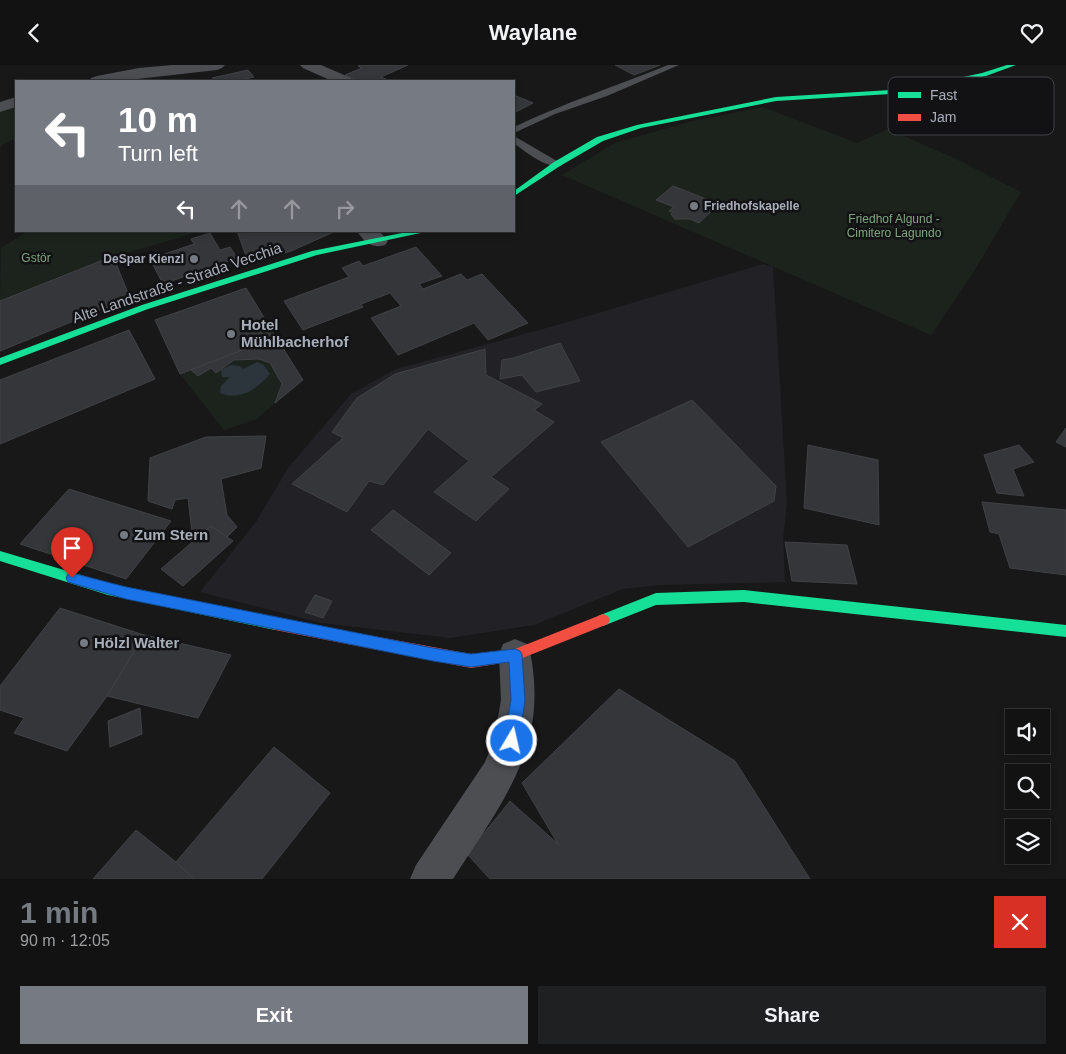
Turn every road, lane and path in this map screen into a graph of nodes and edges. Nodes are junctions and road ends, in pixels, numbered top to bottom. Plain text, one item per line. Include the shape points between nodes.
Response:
1 (217, 65) edge
2 (308, 65) edge
3 (675, 65) edge
4 (1013, 65) edge
5 (974, 77) edge
6 (102, 80) edge
7 (343, 80) edge
8 (888, 92) edge
9 (15, 103) edge
10 (0, 107) edge
11 (515, 130) edge
12 (515, 140) edge
13 (558, 164) junction
14 (515, 192) edge
15 (415, 232) edge
16 (372, 236) edge
17 (0, 361) edge
18 (0, 556) edge
19 (1066, 631) edge
20 (515, 655) junction
21 (430, 879) edge

1 - 6 street
2 - 7 street
3 - 11 lane
4 - 5 main road
8 - 13 main road via 776,99 683,116 600,139
9 - 10 street
12 - 13 lane via 535,154
13 - 14 main road
15 - 16 main road, Alte Landstraße - Strada Vecchia
16 - 17 main road, Alte Landstraße - Strada Vecchia via 144,307
18 - 20 main road via 108,589 433,655 471,661
19 - 20 main road via 744,596 656,599
20 - 21 street via 518,700 512,741 498,775

